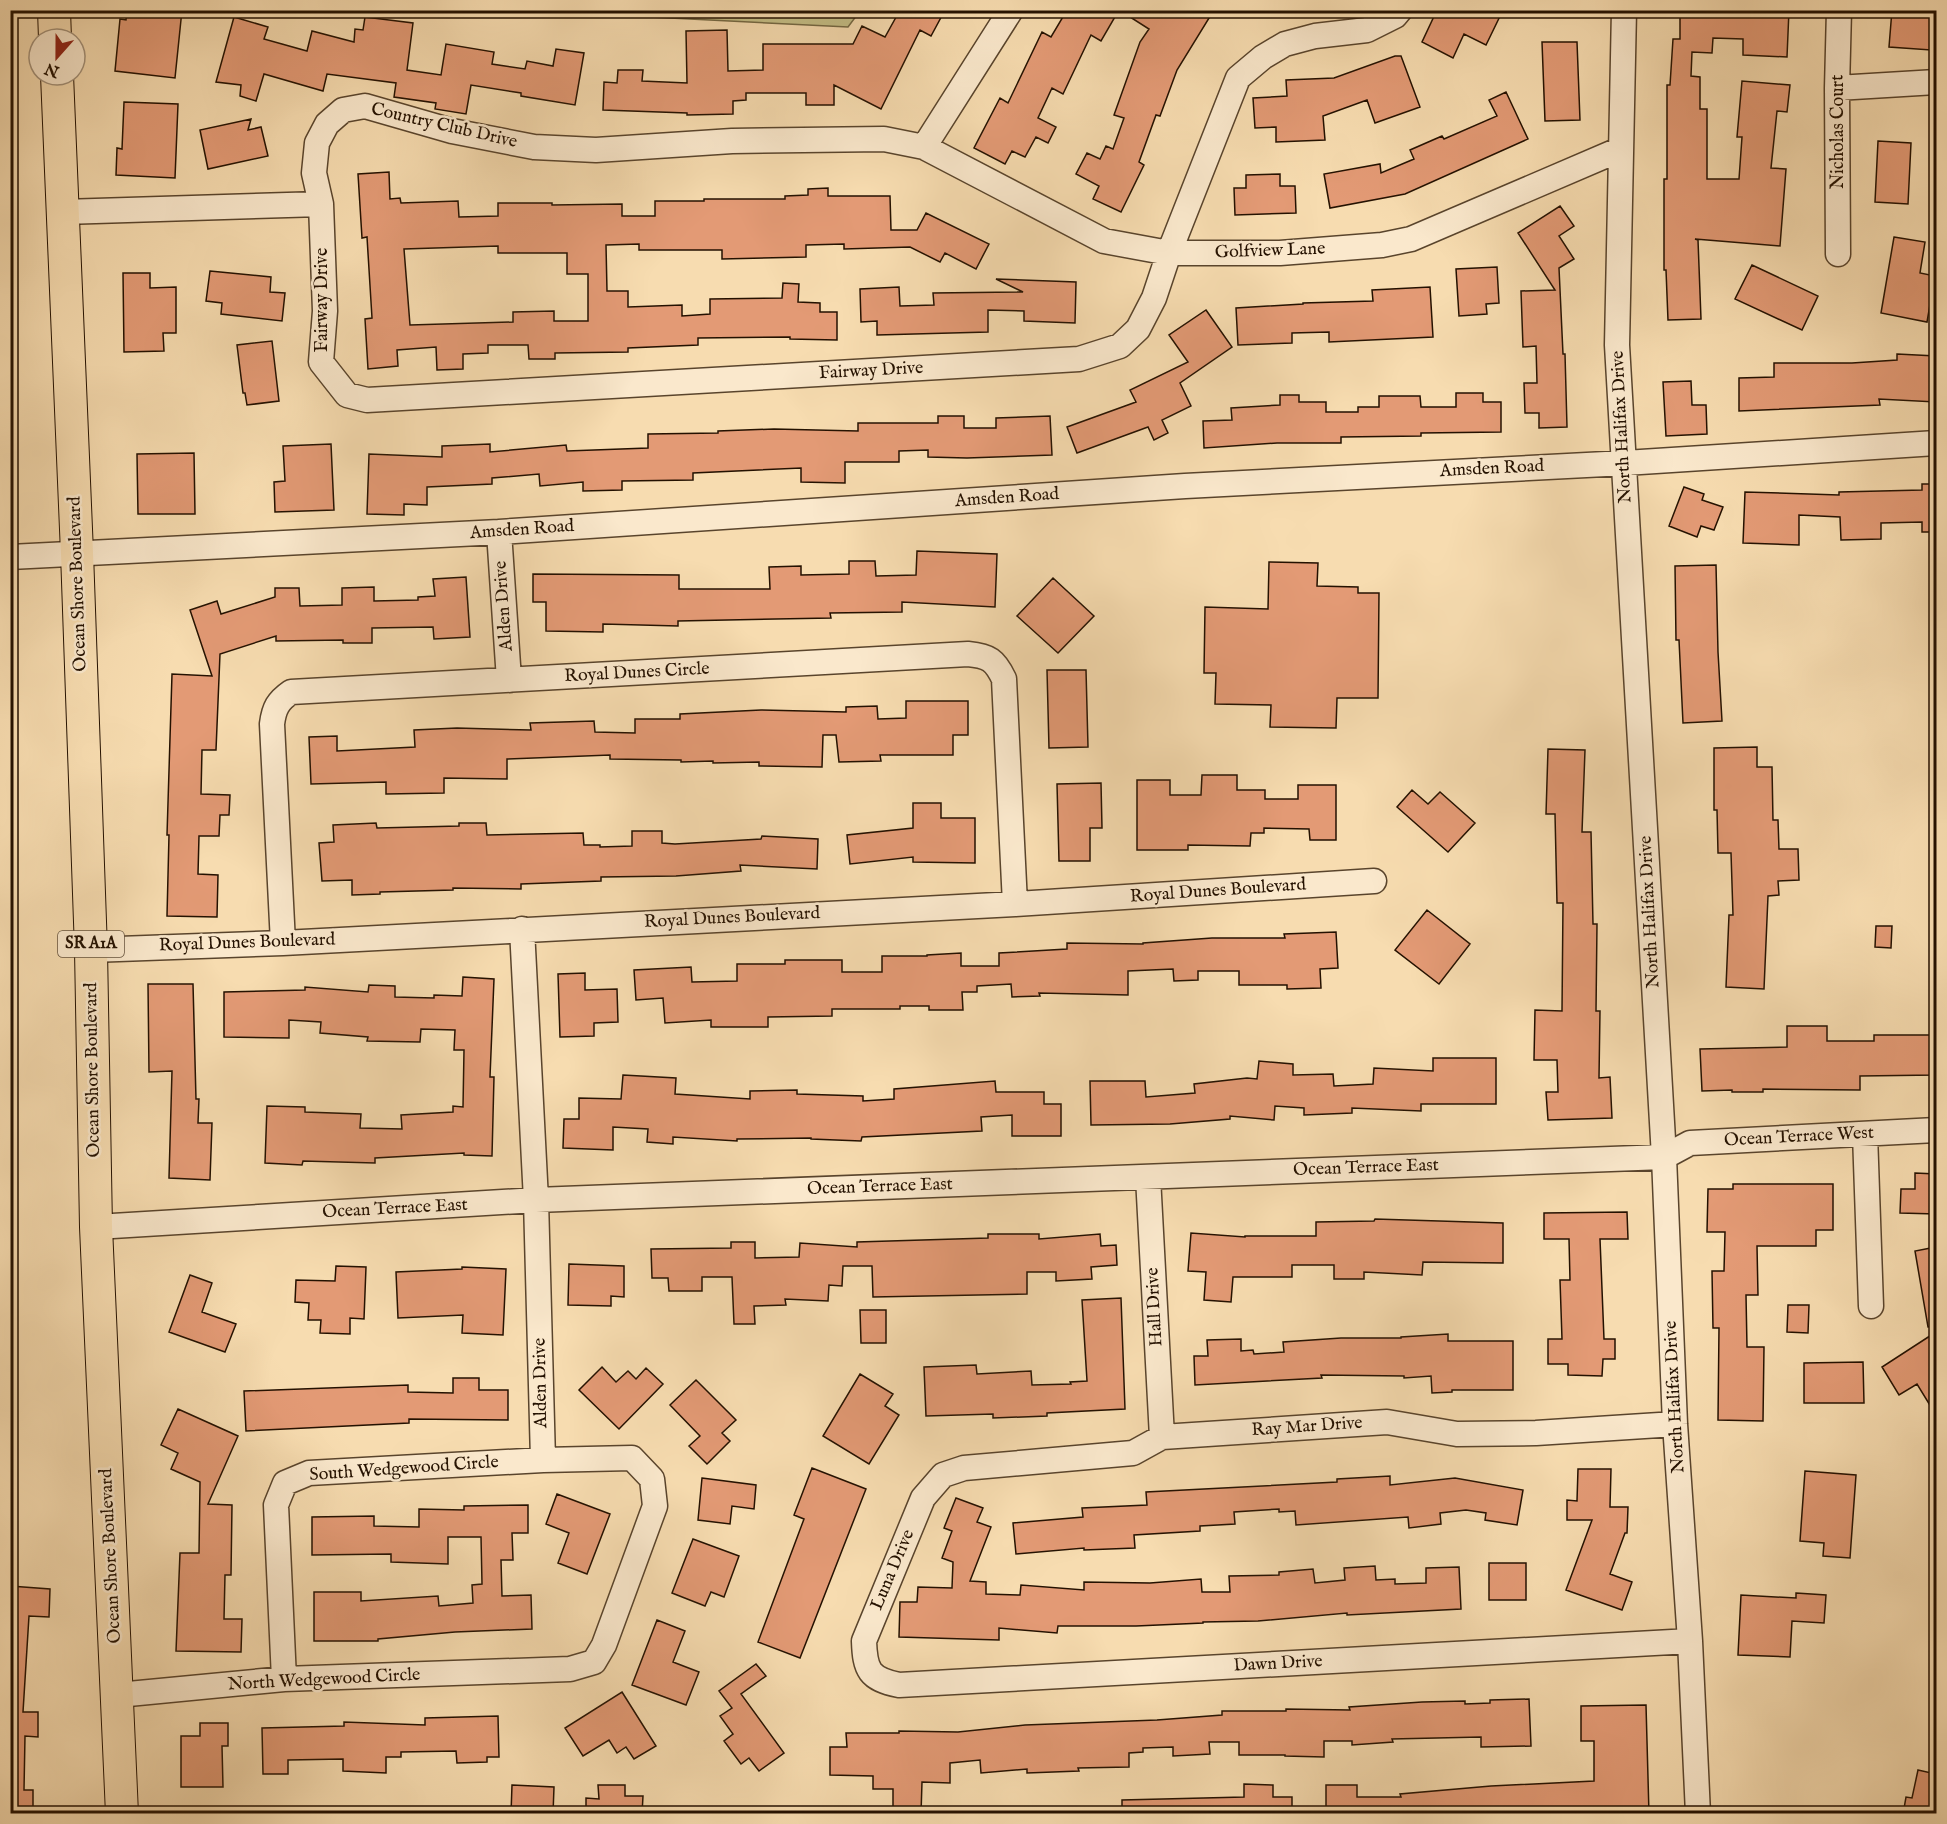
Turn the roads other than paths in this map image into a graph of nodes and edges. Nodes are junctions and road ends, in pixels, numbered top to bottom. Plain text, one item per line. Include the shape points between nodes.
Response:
1 (54, 10) edge
2 (1011, 10) edge
3 (1400, 10) edge
4 (1624, 10) edge
5 (1839, 10) edge
6 (55, 27) edge
7 (1936, 82) edge
8 (58, 87) edge
9 (1837, 88) junction
10 (924, 147) junction
11 (1621, 149) junction
12 (321, 204) junction
13 (63, 212) junction
14 (1169, 253) junction
15 (1838, 254) dead end
16 (1936, 443) edge
17 (1625, 463) junction
18 (499, 532) junction
19 (77, 553) junction
20 (10, 557) edge
21 (509, 680) junction
22 (1374, 881) dead end
23 (1015, 904) junction
24 (522, 929) junction
25 (283, 943) junction
26 (91, 950) junction
27 (1936, 1130) edge
28 (1865, 1134) junction
29 (1664, 1157) junction
30 (1148, 1177) junction
31 (536, 1200) junction
32 (96, 1227) junction
33 (1871, 1306) dead end
34 (1676, 1425) junction
35 (1162, 1437) junction
36 (543, 1460) junction
37 (943, 1475) joint
38 (1690, 1641) junction
39 (870, 1671) joint
40 (284, 1679) junction
41 (118, 1695) junction
42 (123, 1814) edge
43 (1698, 1814) edge

1 - 6 main road
2 - 10 street
3 - 14 street, Fairway Drive via 1367,30 1285,44 1238,78
4 - 11 street, North Halifax Drive
5 - 9 street, Nicholas Court
7 - 9 street
8 - 13 main road, Ocean Shore Boulevard / SR A1A
9 - 15 street, Nicholas Court
10 - 12 street, Country Club Drive via 884,139 732,141 596,150 534,147 452,131 365,106 343,110 327,124 317,143 314,173
10 - 14 street, Golfview Lane via 1104,241
11 - 14 street, Golfview Lane via 1411,239 1280,253
11 - 17 street, North Halifax Drive via 1617,345
12 - 13 street
12 - 14 street, Fairway Drive via 325,311 321,362 347,395 367,400 1079,359 1120,346 1138,329 1154,298
13 - 19 main road, Ocean Shore Boulevard / SR A1A
16 - 17 street, Amsden Road
17 - 18 street, Amsden Road via 1185,486
17 - 29 street, North Halifax Drive
18 - 19 street, Amsden Road
18 - 21 street, Alden Drive
19 - 20 street, Amsden Road
19 - 26 main road, Ocean Shore Boulevard / SR A1A
21 - 23 street, Royal Dunes Circle via 985,656 998,666 1004,679
21 - 25 street, Royal Dunes Circle via 291,692 279,700 272,724
22 - 23 street, Royal Dunes Boulevard
23 - 24 street, Royal Dunes Boulevard
24 - 25 street, Royal Dunes Boulevard
24 - 31 street, Alden Drive
25 - 26 street, Royal Dunes Boulevard
26 - 32 main road, Ocean Shore Boulevard / SR A1A
27 - 28 street, Ocean Terrace West
28 - 29 street, Ocean Terrace West via 1690,1143
28 - 33 street
29 - 30 street, Ocean Terrace East
29 - 34 street, North Halifax Drive
30 - 31 street, Ocean Terrace East
30 - 35 street, Hall Drive
31 - 32 street, Ocean Terrace East
31 - 36 street, Alden Drive
32 - 41 main road, Ocean Shore Boulevard / SR A1A
34 - 35 street, Ray Mar Drive via 1457,1434 1387,1422
34 - 38 street, North Halifax Drive
35 - 37 street, Ray Mar Drive via 1133,1453 964,1468
36 - 40 street, South Wedgewood Circle via 309,1473 285,1483 276,1505
36 - 40 street, North Wedgewood Circle via 632,1458 652,1479 655,1506 604,1645 594,1662 570,1669 531,1672
37 - 39 street, Luna Drive via 923,1498 864,1641 864,1663
38 - 39 street, Dawn Drive via 899,1684 882,1682
38 - 43 street, North Halifax Drive
40 - 41 street, North Wedgewood Circle
41 - 42 main road, Ocean Shore Boulevard / SR A1A

